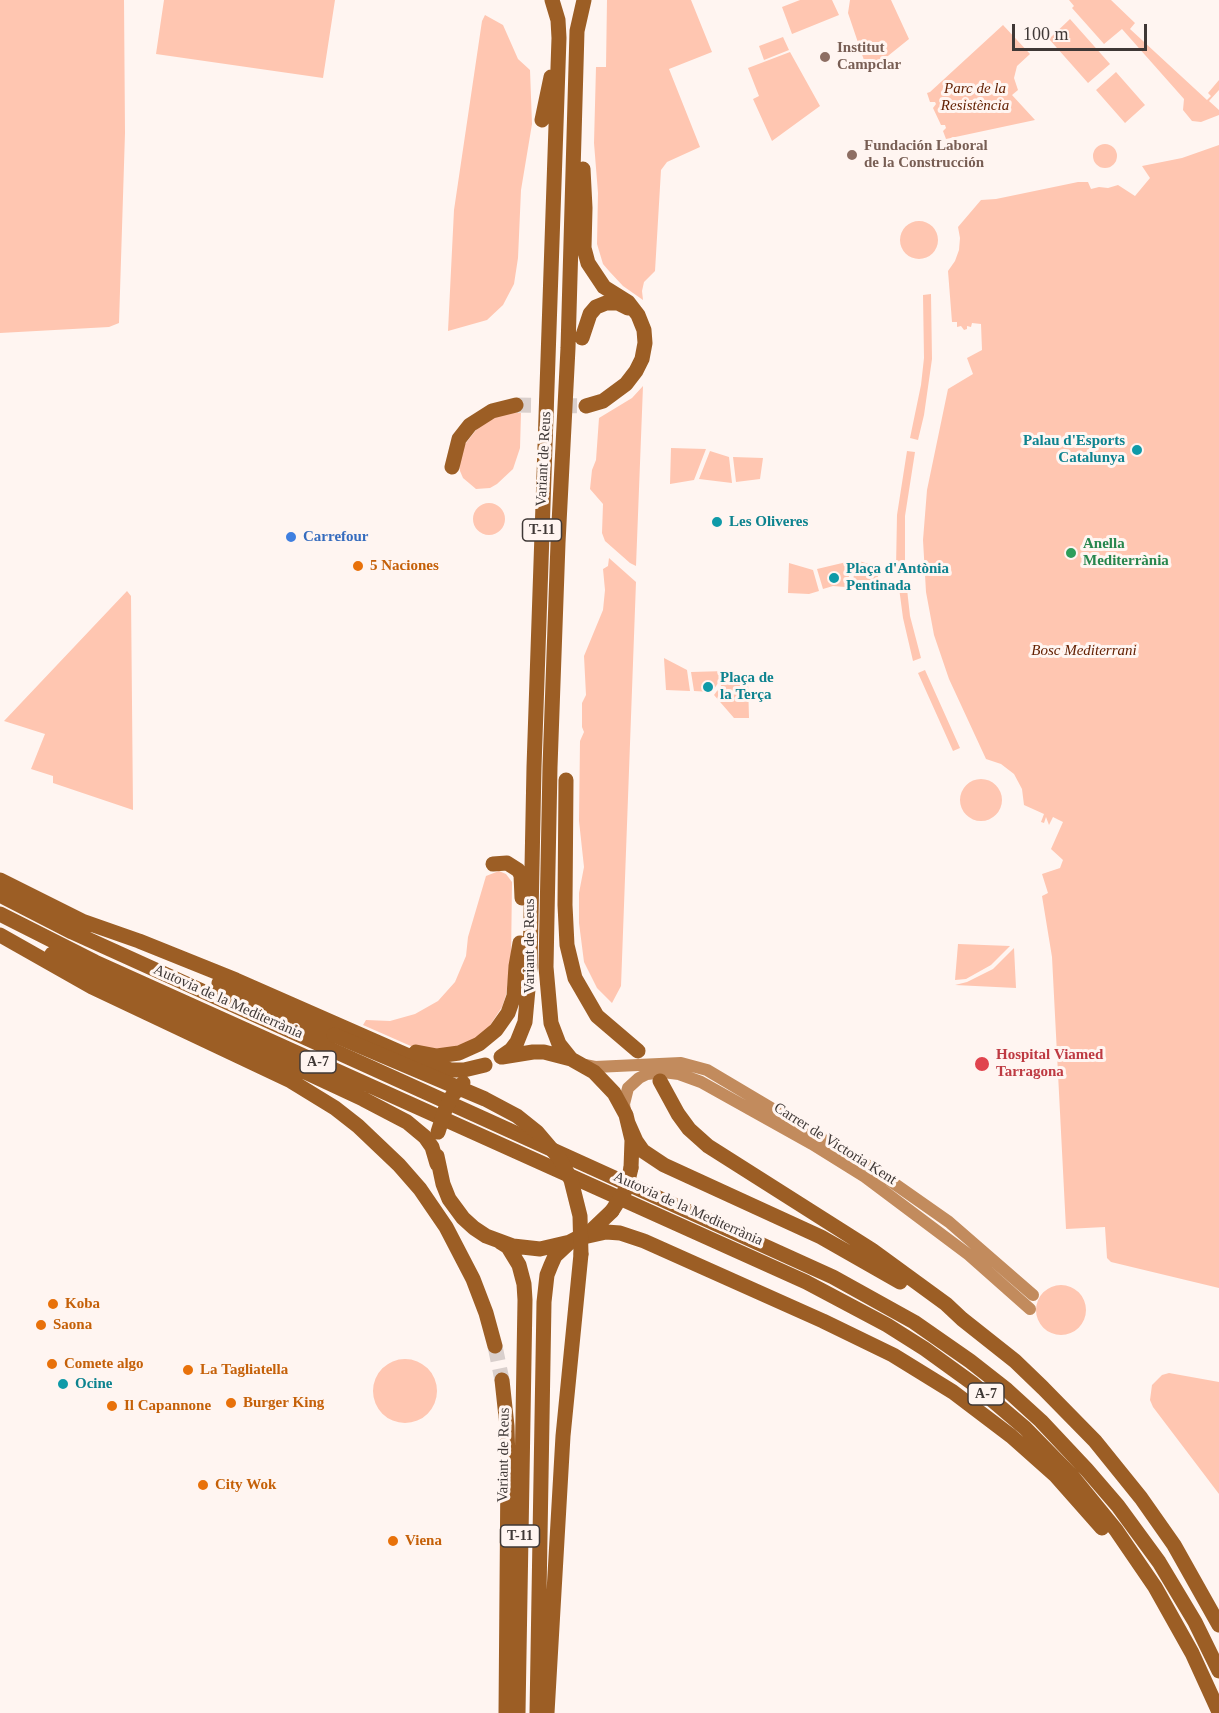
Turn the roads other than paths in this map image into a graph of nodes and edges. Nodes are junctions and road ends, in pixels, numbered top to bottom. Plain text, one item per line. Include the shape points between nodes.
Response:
1 (552, 0) edge
2 (584, 0) edge
3 (555, 57) junction
4 (579, 92) junction
5 (542, 120) dead end
6 (638, 315) junction
7 (582, 338) dead end
8 (516, 405) tunnel mouth
9 (586, 406) tunnel mouth
10 (452, 467) dead end
11 (493, 864) dead end
12 (0, 880) edge
13 (0, 895) edge
14 (0, 914) edge
15 (82, 921) junction
16 (0, 927) edge
17 (0, 935) edge
18 (520, 944) junction
19 (527, 1005) junction
20 (301, 1007) junction
21 (548, 1007) junction
22 (638, 1052) dead end
23 (501, 1057) junction
24 (577, 1061) junction
25 (485, 1065) junction
26 (660, 1081) dead end
27 (627, 1119) junction
28 (437, 1164) junction
29 (500, 1242) junction
30 (576, 1245) junction
31 (1033, 1295) dead end
32 (1030, 1308) dead end
33 (962, 1319) junction
34 (495, 1346) tunnel mouth
35 (502, 1380) tunnel mouth
36 (1219, 1625) edge
37 (1192, 1653) junction
38 (1219, 1671) edge
39 (1219, 1712) edge
40 (506, 1713) edge
41 (518, 1713) edge
42 (537, 1713) edge
43 (547, 1713) edge

1 - 3 highway, T-11 via 558,20
2 - 4 highway, Variant de Reus / T-11 via 577,31
3 - 5 highway
3 - 19 highway, Variant de Reus / T-11
4 - 6 highway via 584,248 589,268
4 - 21 highway, Variant de Reus / T-11 via 550,767
6 - 7 highway via 618,303 596,307
6 - 9 highway via 645,343 636,371 614,395
8 - 10 highway via 492,411 470,425 459,439
11 - 18 highway via 507,863 521,875
12 - 15 highway
13 - 38 highway, Autovia de la Mediterrània / A-7 via 72,932 801,1262 914,1322 1024,1406 1104,1489 1159,1562
14 - 37 highway, Autovia de la Mediterrània / A-7 via 95,962 806,1282 897,1331 989,1397 1072,1476 1136,1557
15 - 20 highway
15 - 30 highway, bridge via 517,1116 552,1148 571,1180 580,1216
16 - 28 highway via 399,1117 425,1137
17 - 34 highway via 92,987 291,1081 358,1126 420,1189 446,1227 473,1279
18 - 19 highway
18 - 20 highway via 516,988 508,1013 489,1037 459,1053 437,1056 416,1052
19 - 23 highway, Variant de Reus / T-11 via 518,1042
20 - 25 highway via 437,1067 464,1070
21 - 22 highway via 566,780 565,905 567,945 575,978 597,1017
21 - 24 highway, Variant de Reus / T-11 via 554,1034 564,1052
23 - 24 highway, T-11 via 533,1052
23 - 25 highway, T-11
24 - 27 highway, T-11 via 604,1081
24 - 31 street, Carrer de Victoria Kent via 595,1067 681,1063 706,1070 854,1156 949,1222
25 - 28 highway, T-11, bridge via 463,1083 448,1103 438,1132
26 - 33 highway via 689,1129 708,1146 872,1250
27 - 30 highway, T-11, bridge via 632,1140 626,1189 612,1211
27 - 32 street, Carrer de Victoria Kent via 625,1095 639,1078 663,1072 701,1082 865,1178 969,1254
27 - 33 highway via 643,1150 664,1165 821,1237
28 - 29 highway, T-11 via 449,1199 463,1218
29 - 30 highway, T-11 via 524,1249
29 - 41 highway, Variant de Reus / T-11 via 514,1255 522,1274 525,1300
30 - 37 highway via 606,1232 644,1241 864,1340 923,1372 1031,1453 1077,1499 1125,1557 1178,1639
30 - 42 highway, T-11 via 555,1256 543,1302
30 - 43 highway
33 - 36 highway via 1015,1361 1117,1467 1174,1545
35 - 40 highway via 508,1463
37 - 39 highway, Autovia de la Mediterrània / A-7

